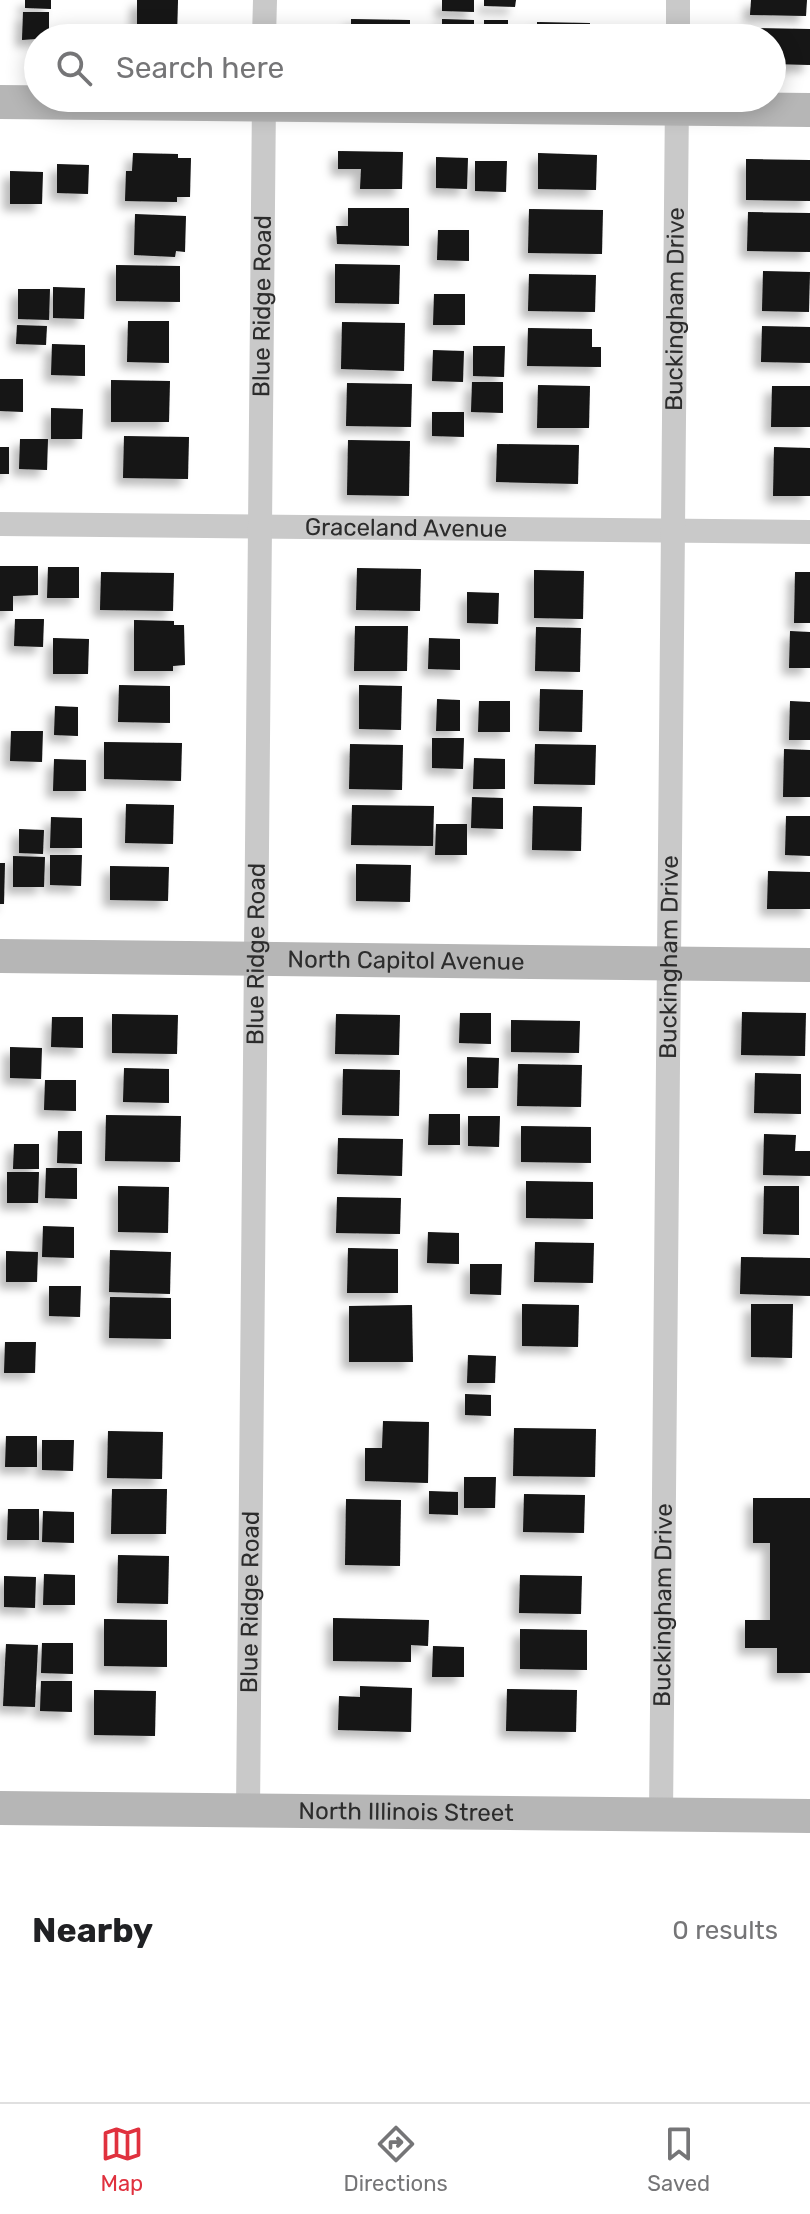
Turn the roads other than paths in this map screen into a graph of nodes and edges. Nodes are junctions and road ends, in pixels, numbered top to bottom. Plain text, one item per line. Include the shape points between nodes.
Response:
1 (265, 0) edge
2 (678, 0) edge
3 (264, 24) edge
4 (678, 24) edge
5 (0, 102) edge
6 (24, 102) edge
7 (786, 109) edge
8 (810, 110) edge
9 (264, 112) edge
10 (677, 112) edge
11 (0, 524) edge
12 (259, 527) junction
13 (672, 531) junction
14 (810, 532) edge
15 (0, 956) edge
16 (256, 959) junction
17 (669, 963) junction
18 (810, 965) edge
19 (0, 1808) edge
20 (248, 1810) junction
21 (661, 1815) junction
22 (810, 1816) edge

1 - 3 street
2 - 4 street
5 - 6 street
7 - 8 street
9 - 12 street, Blue Ridge Road
10 - 13 street, Buckingham Drive
11 - 12 street, Graceland Avenue
12 - 13 street, Graceland Avenue
12 - 16 street, Blue Ridge Road
13 - 14 street, Graceland Avenue
13 - 17 street, Buckingham Drive
15 - 16 street, North Capitol Avenue
16 - 17 street, North Capitol Avenue
16 - 20 street, Blue Ridge Road
17 - 18 street, North Capitol Avenue
17 - 21 street, Buckingham Drive
19 - 20 street, North Illinois Street
20 - 21 street, North Illinois Street
21 - 22 street, North Illinois Street

